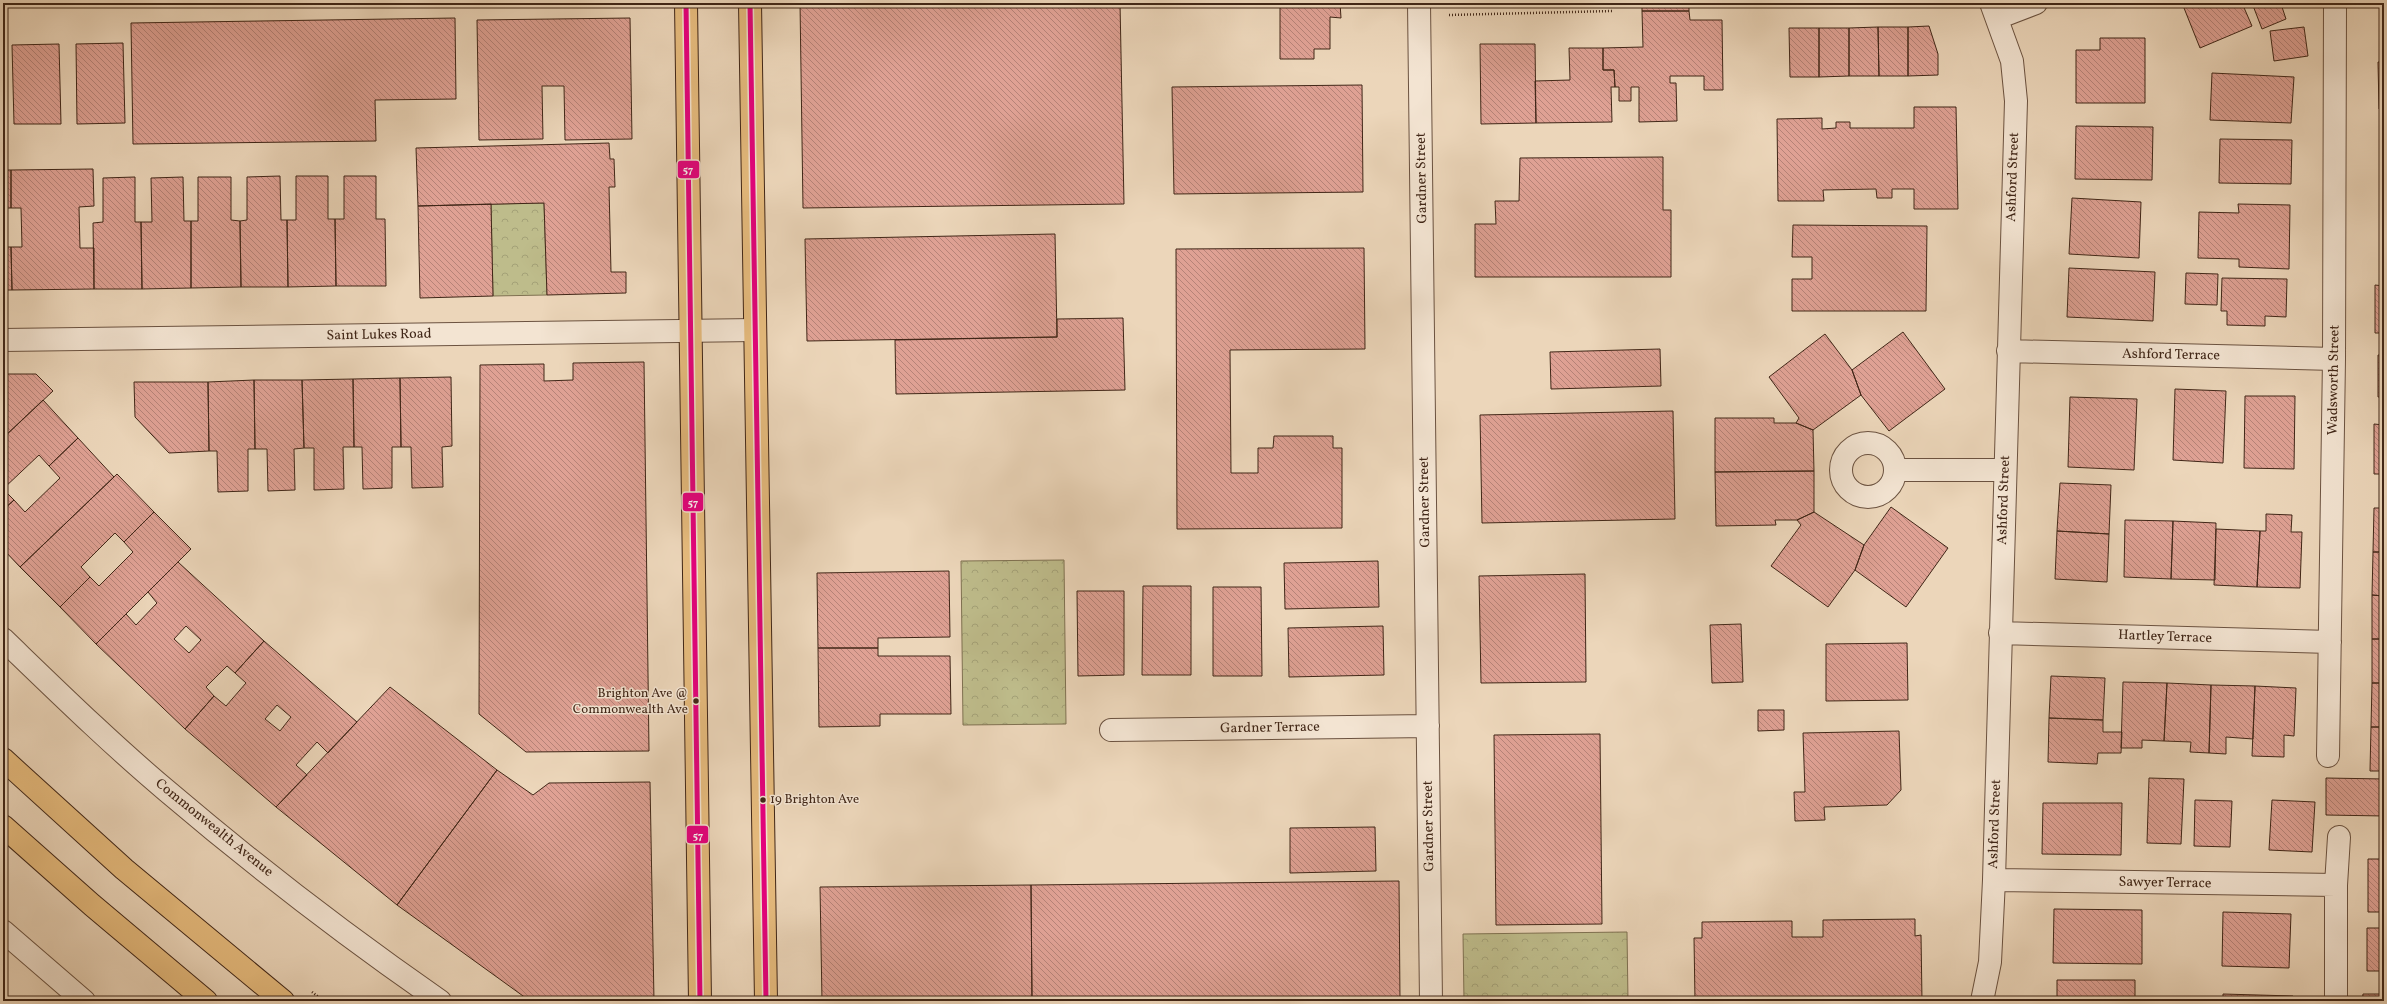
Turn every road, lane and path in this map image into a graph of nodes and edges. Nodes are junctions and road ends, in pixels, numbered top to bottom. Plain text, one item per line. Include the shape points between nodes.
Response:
1 (686, 3) edge
2 (750, 3) edge
3 (1419, 3) edge
4 (2036, 3) edge
5 (2336, 3) edge
6 (1612, 11) dead end
7 (1994, 11) edge
8 (1446, 15) dead end
9 (690, 330) junction
10 (755, 330) junction
11 (3, 340) edge
12 (2008, 351) junction
13 (2334, 359) junction
14 (1895, 470) dead end
15 (2005, 470) junction
16 (2000, 633) junction
17 (3, 639) edge
18 (2330, 642) junction
19 (1428, 726) junction
20 (1112, 730) dead end
21 (2328, 756) dead end
22 (3, 759) edge
23 (3, 826) edge
24 (2339, 837) dead end
25 (1994, 880) junction
26 (2336, 885) junction
27 (3, 931) edge
28 (84, 1001) edge
29 (206, 1001) edge
30 (283, 1001) edge
31 (440, 1001) edge
32 (700, 1001) edge
33 (766, 1001) edge
34 (1431, 1001) edge
35 (1982, 1001) edge
36 (2336, 1001) edge

1 - 9 main road
2 - 10 main road
3 - 19 street, Gardner Street
4 - 7 street
5 - 13 street, Wadsworth Street
6 - 8 path
7 - 12 street, Ashford Street via 2012,61 2015,81
9 - 10 street, Saint Lukes Road
9 - 11 street, Saint Lukes Road
9 - 32 main road
10 - 33 main road
12 - 13 street, Ashford Terrace
12 - 15 street, Ashford Street
13 - 18 street, Wadsworth Street
14 - 15 street
15 - 16 street, Ashford Street
16 - 18 street, Hartley Terrace
16 - 25 street, Ashford Street
17 - 31 street, Commonwealth Avenue via 82,716 167,791 340,928
18 - 21 street, Wadsworth Street
19 - 20 street, Gardner Terrace
19 - 34 street, Gardner Street
22 - 30 main road via 124,869
23 - 29 main road
24 - 26 street
25 - 26 street, Sawyer Terrace
25 - 35 street, Ashford Street via 1990,962
26 - 36 street
27 - 28 street

